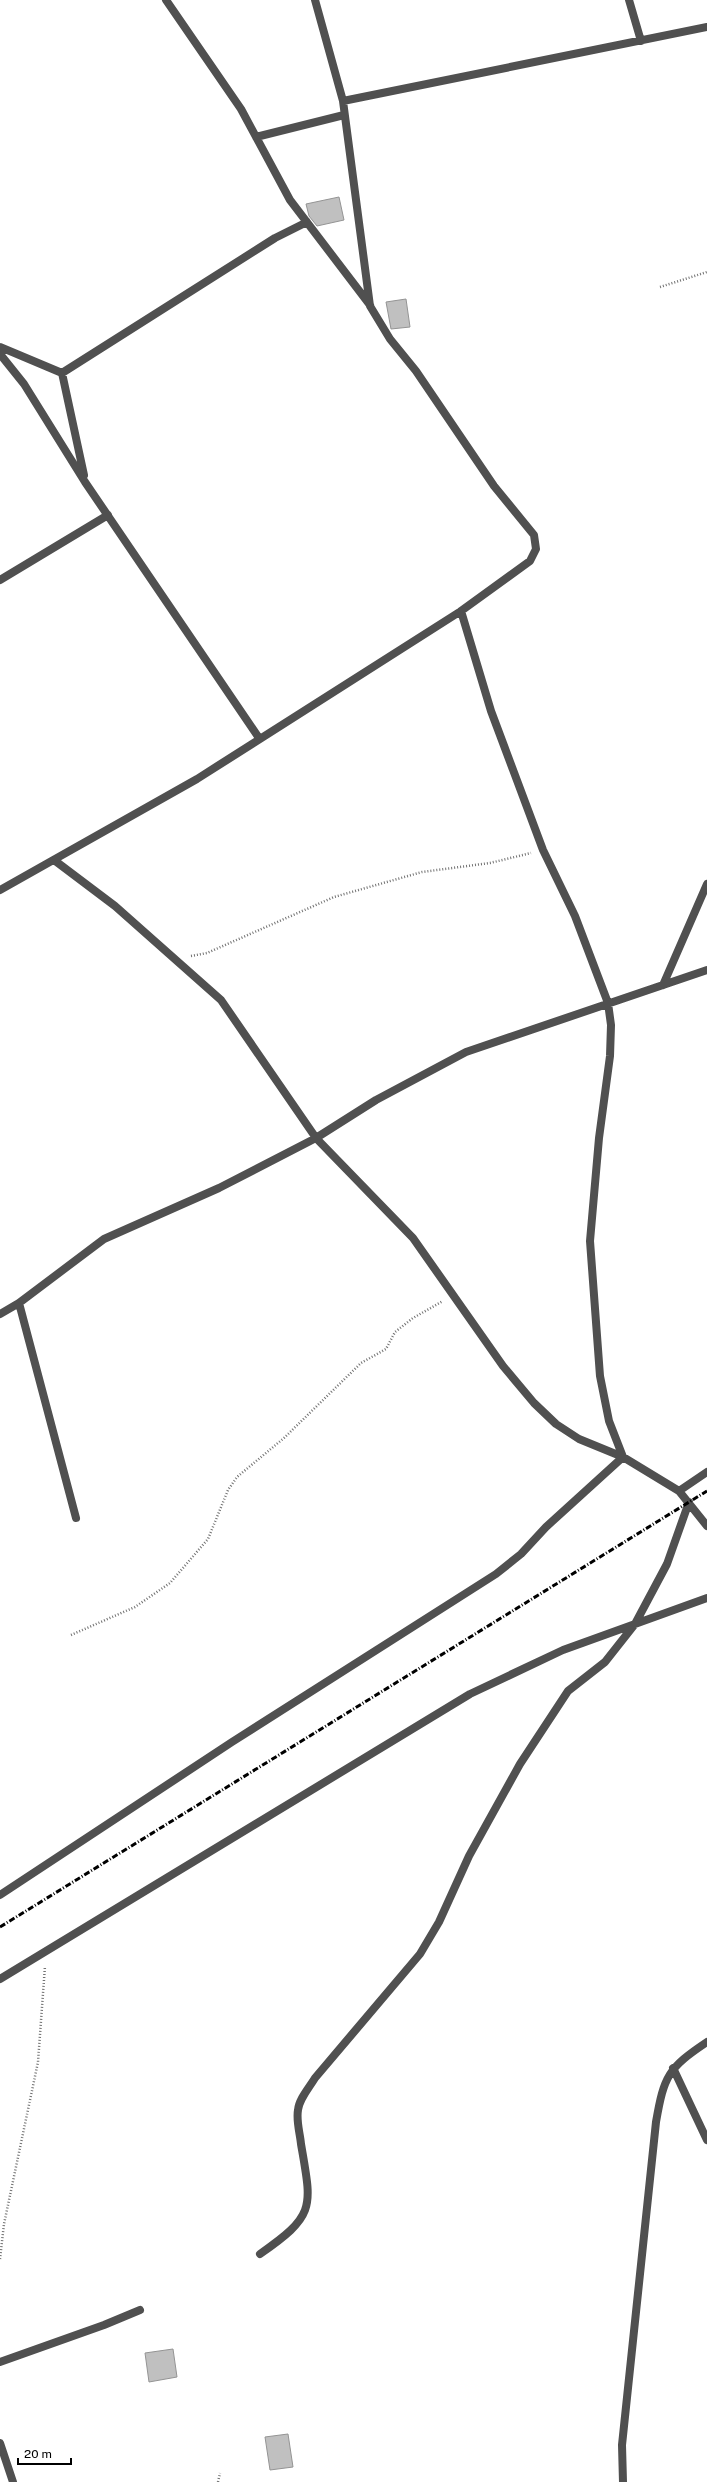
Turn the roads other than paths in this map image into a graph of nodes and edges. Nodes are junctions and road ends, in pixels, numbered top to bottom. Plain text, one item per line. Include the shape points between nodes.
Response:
1 (166, 0) edge
2 (315, 0) edge
3 (629, 0) edge
4 (707, 27) edge
5 (641, 41) junction
6 (343, 101) junction
7 (344, 115) junction
8 (256, 137) junction
9 (307, 222) junction
10 (370, 306) junction
11 (0, 347) edge
12 (0, 354) edge
13 (62, 373) junction
14 (85, 482) junction
15 (108, 515) junction
16 (0, 580) edge
17 (461, 611) junction
18 (259, 738) junction
19 (54, 860) junction
20 (707, 884) edge
21 (0, 890) edge
22 (707, 970) edge
23 (663, 985) junction
24 (608, 1003) junction
25 (316, 1138) junction
26 (19, 1303) junction
27 (0, 1314) edge
28 (623, 1457) junction
29 (707, 1472) edge
30 (679, 1491) junction
31 (689, 1502) junction
32 (76, 1518) dead end
33 (707, 1526) edge
34 (707, 1598) edge
35 (635, 1624) junction
36 (0, 1895) edge
37 (0, 1979) edge
38 (707, 2042) edge
39 (673, 2068) junction
40 (707, 2140) edge
41 (260, 2254) dead end
42 (140, 2310) dead end
43 (0, 2362) edge
44 (0, 2443) edge
45 (13, 2482) edge
46 (623, 2482) edge

1 - 8 street via 242,109
2 - 6 street
3 - 5 street
4 - 5 street
5 - 6 street
6 - 7 street
7 - 8 street
7 - 10 street
8 - 9 street via 290,200
9 - 10 street
9 - 13 street via 275,238
10 - 17 street via 390,339 416,371 494,486 534,535 536,549 530,561
11 - 13 street
12 - 14 street via 24,384
13 - 14 street
14 - 15 street
15 - 16 street
15 - 18 street
17 - 18 street
17 - 24 street via 491,711 542,850 575,916
18 - 19 street via 198,778
19 - 21 street
19 - 25 street via 116,906 221,1000
20 - 23 street
22 - 23 street
23 - 24 street
24 - 25 street via 466,1052 376,1100
24 - 28 street via 611,1025 610,1056 599,1138 590,1241 600,1376 609,1421
25 - 26 street via 219,1188 104,1239
25 - 28 street via 413,1238 503,1366 534,1402 556,1424 579,1439
26 - 27 street
26 - 32 street
28 - 30 street
28 - 36 street via 546,1527 521,1554 496,1574 232,1742
29 - 30 street
30 - 31 street
31 - 33 street
31 - 35 street via 666,1564
34 - 35 street
35 - 37 street via 564,1650 470,1694
35 - 41 street via 604,1662 568,1691 520,1764 469,1856 439,1922 420,1954 315,2078 301,2100 297,2118 309,2191 305,2213 289,2233
38 - 39 street
39 - 40 street
39 - 46 street via 662,2088 656,2122 622,2445
42 - 43 street
44 - 45 street

